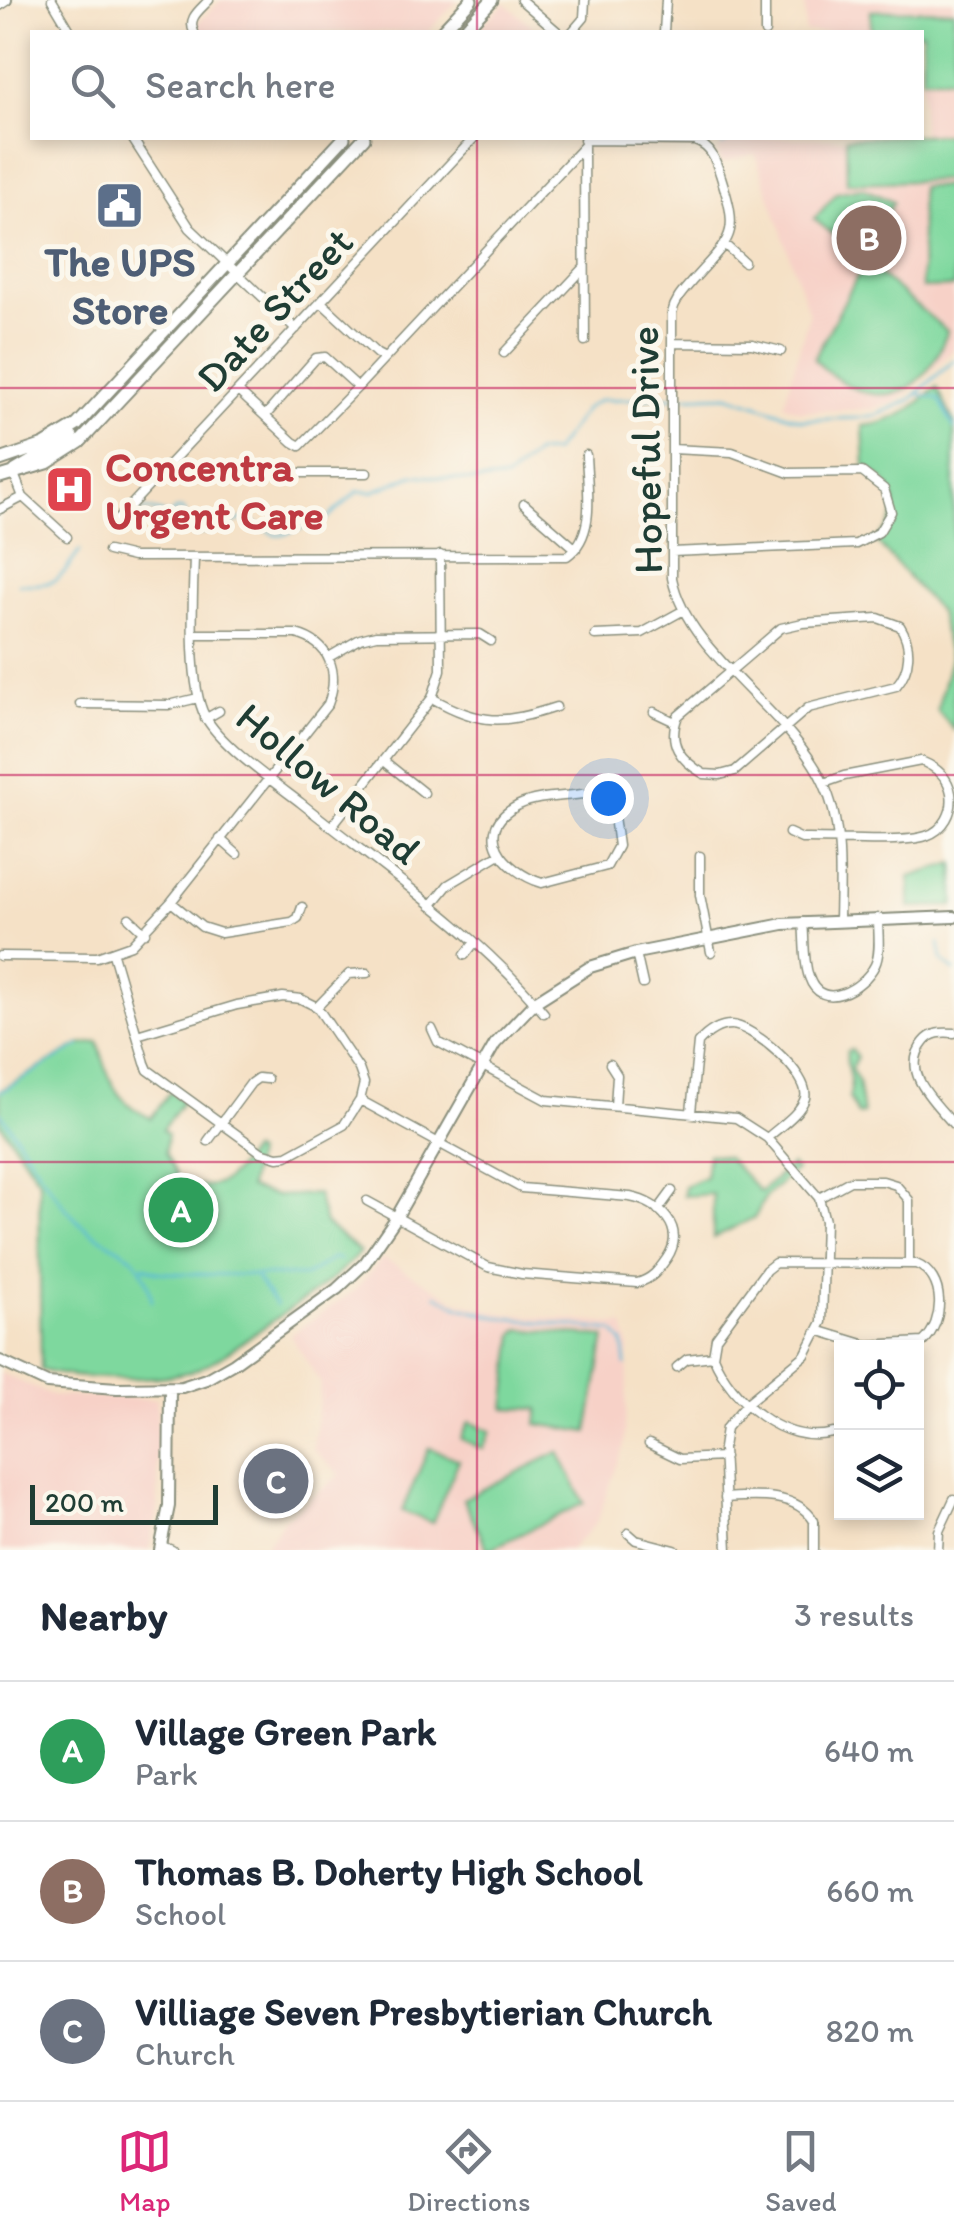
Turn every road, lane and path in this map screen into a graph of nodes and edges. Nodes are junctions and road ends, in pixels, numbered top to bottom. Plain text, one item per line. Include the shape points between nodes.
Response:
1 (52, 0) edge
2 (209, 0) edge
3 (472, 0) edge
4 (492, 0) edge
5 (521, 0) edge
6 (585, 0) edge
7 (666, 0) edge
8 (764, 0) edge
9 (70, 30) edge
10 (193, 30) edge
11 (443, 30) edge
12 (464, 30) edge
13 (556, 30) edge
14 (574, 30) edge
15 (664, 30) edge
16 (765, 30) edge
17 (137, 140) edge
18 (342, 140) edge
19 (472, 140) edge
20 (624, 140) edge
21 (674, 140) edge
22 (584, 141) edge
23 (354, 143) edge
24 (724, 244) junction
25 (744, 262) dead end
26 (228, 264) junction
27 (583, 269) junction
28 (238, 274) junction
29 (322, 302) junction
30 (296, 329) junction
31 (586, 342) dead end
32 (672, 344) junction
33 (782, 352) dead end
34 (504, 353) dead end
35 (142, 356) junction
36 (384, 358) junction
37 (143, 376) junction
38 (358, 387) junction
39 (239, 392) junction
40 (265, 416) junction
41 (77, 425) junction
42 (672, 449) junction
43 (586, 455) dead end
44 (0, 460) edge
45 (164, 473) junction
46 (366, 473) dead end
47 (14, 474) junction
48 (0, 477) edge
49 (23, 498) junction
50 (524, 504) dead end
51 (0, 509) edge
52 (117, 520) dead end
53 (67, 537) dead end
54 (576, 549) junction
55 (108, 551) dead end
56 (672, 552) junction
57 (440, 555) junction
58 (194, 557) junction
59 (684, 610) junction
60 (195, 634) junction
61 (440, 634) junction
62 (595, 635) dead end
63 (491, 640) dead end
64 (329, 656) junction
65 (732, 670) junction
66 (198, 698) junction
67 (432, 698) junction
68 (80, 704) dead end
69 (556, 707) dead end
70 (219, 711) dead end
71 (654, 712) dead end
72 (205, 718) junction
73 (675, 722) junction
74 (784, 728) junction
75 (384, 760) junction
76 (268, 777) junction
77 (824, 784) junction
78 (424, 793) dead end
79 (952, 795) edge
80 (331, 827) junction
81 (789, 833) dead end
82 (838, 838) junction
83 (220, 839) junction
84 (237, 854) dead end
85 (498, 855) junction
86 (700, 856) dead end
87 (409, 888) junction
88 (400, 900) dead end
89 (171, 902) junction
90 (431, 906) junction
91 (302, 908) dead end
92 (954, 917) edge
93 (128, 918) dead end
94 (878, 918) junction
95 (839, 919) junction
96 (803, 922) junction
97 (145, 933) junction
98 (709, 938) junction
99 (476, 942) junction
100 (712, 952) dead end
101 (636, 953) junction
102 (113, 954) junction
103 (465, 955) dead end
104 (0, 956) edge
105 (367, 972) dead end
106 (642, 984) dead end
107 (535, 1002) junction
108 (317, 1007) junction
109 (544, 1013) dead end
110 (432, 1028) dead end
111 (954, 1033) edge
112 (137, 1035) junction
113 (610, 1064) dead end
114 (481, 1067) junction
115 (267, 1079) dead end
116 (360, 1100) junction
117 (615, 1106) junction
118 (691, 1112) junction
119 (221, 1123) junction
120 (954, 1125) edge
121 (766, 1138) junction
122 (208, 1142) dead end
123 (438, 1143) junction
124 (672, 1191) dead end
125 (819, 1198) junction
126 (367, 1201) dead end
127 (658, 1210) junction
128 (396, 1218) junction
129 (824, 1262) junction
130 (909, 1263) junction
131 (820, 1331) junction
132 (846, 1340) edge
133 (924, 1341) edge
134 (713, 1356) junction
135 (0, 1361) edge
136 (677, 1367) dead end
137 (170, 1388) junction
138 (747, 1403) junction
139 (834, 1433) dead end
140 (649, 1444) dead end
141 (724, 1457) junction
142 (725, 1498) junction
143 (954, 1499) edge
144 (628, 1533) dead end
145 (165, 1549) edge
146 (675, 1550) edge
147 (728, 1550) edge
148 (814, 1550) edge
149 (938, 1550) edge

1 - 9 street
2 - 10 street via 193,18
3 - 11 main road
4 - 12 main road
5 - 13 street
6 - 14 street via 584,18
7 - 15 street
8 - 16 street
17 - 26 street via 190,228
18 - 26 main road
19 - 29 street, Date Street
20 - 22 street
21 - 24 street via 701,143 715,158 733,219
22 - 27 street
22 - 36 street
23 - 28 main road
24 - 25 street
24 - 32 street, Hopeful Drive via 677,298
26 - 28 street
26 - 35 main road
27 - 31 street
27 - 34 street
28 - 30 street
28 - 37 main road
29 - 30 street, Date Street
29 - 36 street
30 - 39 street, Date Street
32 - 33 street via 752,344
32 - 42 street, Hopeful Drive
35 - 37 main road
35 - 41 main road
36 - 38 street
37 - 47 main road via 80,442
38 - 40 street via 300,446
38 - 40 street via 325,357 316,358
39 - 40 street
39 - 45 street, Date Street
41 - 44 main road
41 - 47 main road via 74,436
42 - 56 street, Hopeful Drive
42 - 56 street via 732,452 789,474 858,470 890,500 886,525 861,543
43 - 54 street via 587,521
45 - 46 street
45 - 52 street, Date Street
47 - 48 main road
47 - 49 street
49 - 51 street
49 - 53 street
50 - 54 street
54 - 57 street via 567,556
55 - 58 street
56 - 59 street, Hopeful Drive via 674,587
57 - 58 street
57 - 61 street
58 - 60 street, Hollow Road
59 - 62 street via 642,633
59 - 65 street, Hopeful Drive
60 - 64 street via 296,634
60 - 66 street, Hollow Road
61 - 63 street
61 - 64 street via 376,634
61 - 67 street
64 - 76 street via 334,681 328,704
65 - 73 street
65 - 74 street, Hopeful Drive
65 - 74 street via 792,624 886,619 900,626 908,653 896,686 808,708
66 - 68 street via 170,705
66 - 72 street, Hollow Road
67 - 69 street via 490,720
67 - 75 street
70 - 72 street
71 - 73 street
72 - 76 street, Hollow Road
73 - 74 street via 674,744 704,774 728,774
74 - 77 street, Hopeful Drive
75 - 78 street
75 - 80 street
76 - 80 street, Hollow Road
76 - 83 street
77 - 79 street via 910,761 943,774
77 - 82 street, Hopeful Drive
79 - 82 street via 945,822 925,836
80 - 87 street, Hollow Road
81 - 82 street
82 - 95 street, Hopeful Drive
83 - 84 street
83 - 89 street
85 - 85 street via 494,837 510,805 607,796 618,846 608,866 542,883
85 - 90 street via 448,885
86 - 98 street
87 - 88 street
87 - 90 street, Hollow Road
89 - 91 street via 221,933 292,922
89 - 97 street
90 - 99 street, Hollow Road
92 - 94 main road
93 - 97 street
94 - 95 main road
94 - 96 street via 874,968 856,988 836,996 809,978
95 - 96 main road
96 - 98 main road
97 - 102 street
98 - 100 street
98 - 101 main road
99 - 103 street
99 - 107 street, Hollow Road
101 - 106 street
101 - 107 main road via 590,967
102 - 104 street
102 - 112 street
105 - 108 street via 349,974
107 - 109 street, Hollow Road
107 - 114 main road
108 - 112 street via 283,997
108 - 116 street via 362,1077
110 - 114 street via 438,1042
111 - 120 street via 927,1039 915,1064 920,1083
112 - 119 street via 148,1070
113 - 117 street via 617,1075
114 - 117 street via 538,1098
114 - 123 main road
115 - 119 street via 251,1083
116 - 119 street via 344,1125 287,1156 261,1152
116 - 123 street
117 - 118 street
118 - 121 street via 736,1118
118 - 121 street via 698,1044 714,1028 742,1027 798,1072 805,1087 798,1110
119 - 122 street
121 - 125 street
123 - 127 street via 521,1188 630,1197
123 - 128 main road
124 - 127 street
125 - 129 street
125 - 130 street via 867,1176 906,1194
126 - 128 street
127 - 128 street via 673,1226 673,1249 654,1276 637,1283 498,1270
128 - 137 main road via 337,1289 222,1370
129 - 130 street
129 - 131 street
129 - 134 street via 768,1262 716,1338
130 - 133 street via 937,1282 938,1322
131 - 132 street
131 - 138 street via 798,1362
134 - 136 street
134 - 138 street
135 - 137 main road via 56,1386
137 - 145 main road
138 - 139 street via 775,1425
138 - 141 street via 726,1428
140 - 141 street via 680,1458
141 - 142 street
142 - 147 street
142 - 148 street via 766,1496 803,1508 816,1525
143 - 149 street
144 - 146 street

